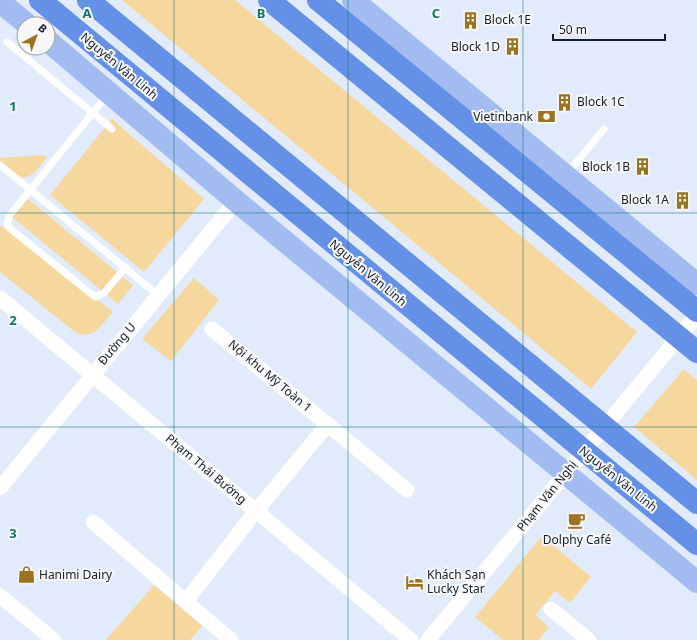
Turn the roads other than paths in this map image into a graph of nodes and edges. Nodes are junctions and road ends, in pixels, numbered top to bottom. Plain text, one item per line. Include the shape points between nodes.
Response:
1 (40, 0) edge
2 (88, 0) edge
3 (269, 0) edge
4 (318, 0) edge
5 (353, 0) edge
6 (0, 2) edge
7 (17, 16) edge
8 (7, 42) dead end
9 (56, 48) edge
10 (110, 92) junction
11 (93, 113) junction
12 (112, 129) dead end
13 (604, 129) dead end
14 (0, 165) edge
15 (566, 176) junction
16 (254, 179) junction
17 (31, 189) junction
18 (236, 201) junction
19 (126, 267) junction
20 (697, 284) edge
21 (158, 295) junction
22 (0, 298) edge
23 (697, 311) edge
24 (697, 315) edge
25 (212, 329) dead end
26 (679, 337) junction
27 (697, 352) edge
28 (92, 375) junction
29 (328, 424) junction
30 (605, 426) junction
31 (584, 452) junction
32 (566, 474) junction
33 (0, 488) edge
34 (407, 490) dead end
35 (697, 503) edge
36 (256, 511) junction
37 (93, 522) dead end
38 (697, 544) edge
39 (697, 582) edge
40 (0, 596) edge
41 (186, 601) junction
42 (551, 609) dead end
43 (54, 640) edge
44 (231, 640) edge
45 (411, 640) edge
46 (428, 640) edge
47 (589, 640) edge

1 - 16 highway, Nguyễn Văn Linh
2 - 30 highway
3 - 26 highway
4 - 23 highway
5 - 15 main road
6 - 7 main road
8 - 11 lane
9 - 10 main road
10 - 11 lane
10 - 18 main road
11 - 12 lane
11 - 17 lane
13 - 15 lane
14 - 17 lane
15 - 20 main road
16 - 18 main road
16 - 31 highway, Nguyễn Văn Linh
17 - 19 lane
17 - 19 lane via 9,216 7,226 95,297 104,293
18 - 21 street, Đường U
18 - 32 main road
19 - 21 lane
21 - 28 street, Đường U
22 - 28 street, Phạm Thái Bường
24 - 26 street, Phạm Văn Nghị
25 - 29 street, Nội khu Mỹ Toàn 1
26 - 27 highway
26 - 30 street, Phạm Văn Nghị
28 - 33 street, Đường U
28 - 36 street, Phạm Thái Bường
29 - 34 street, Nội khu Mỹ Toàn 1
29 - 36 street
30 - 31 street, Phạm Văn Nghị
30 - 35 highway
31 - 32 street, Phạm Văn Nghị
31 - 38 highway, Nguyễn Văn Linh
32 - 39 main road
32 - 46 street, Phạm Văn Nghị
36 - 41 street
36 - 45 street, Phạm Thái Bường
37 - 41 street
40 - 43 street
41 - 44 street
42 - 47 street

